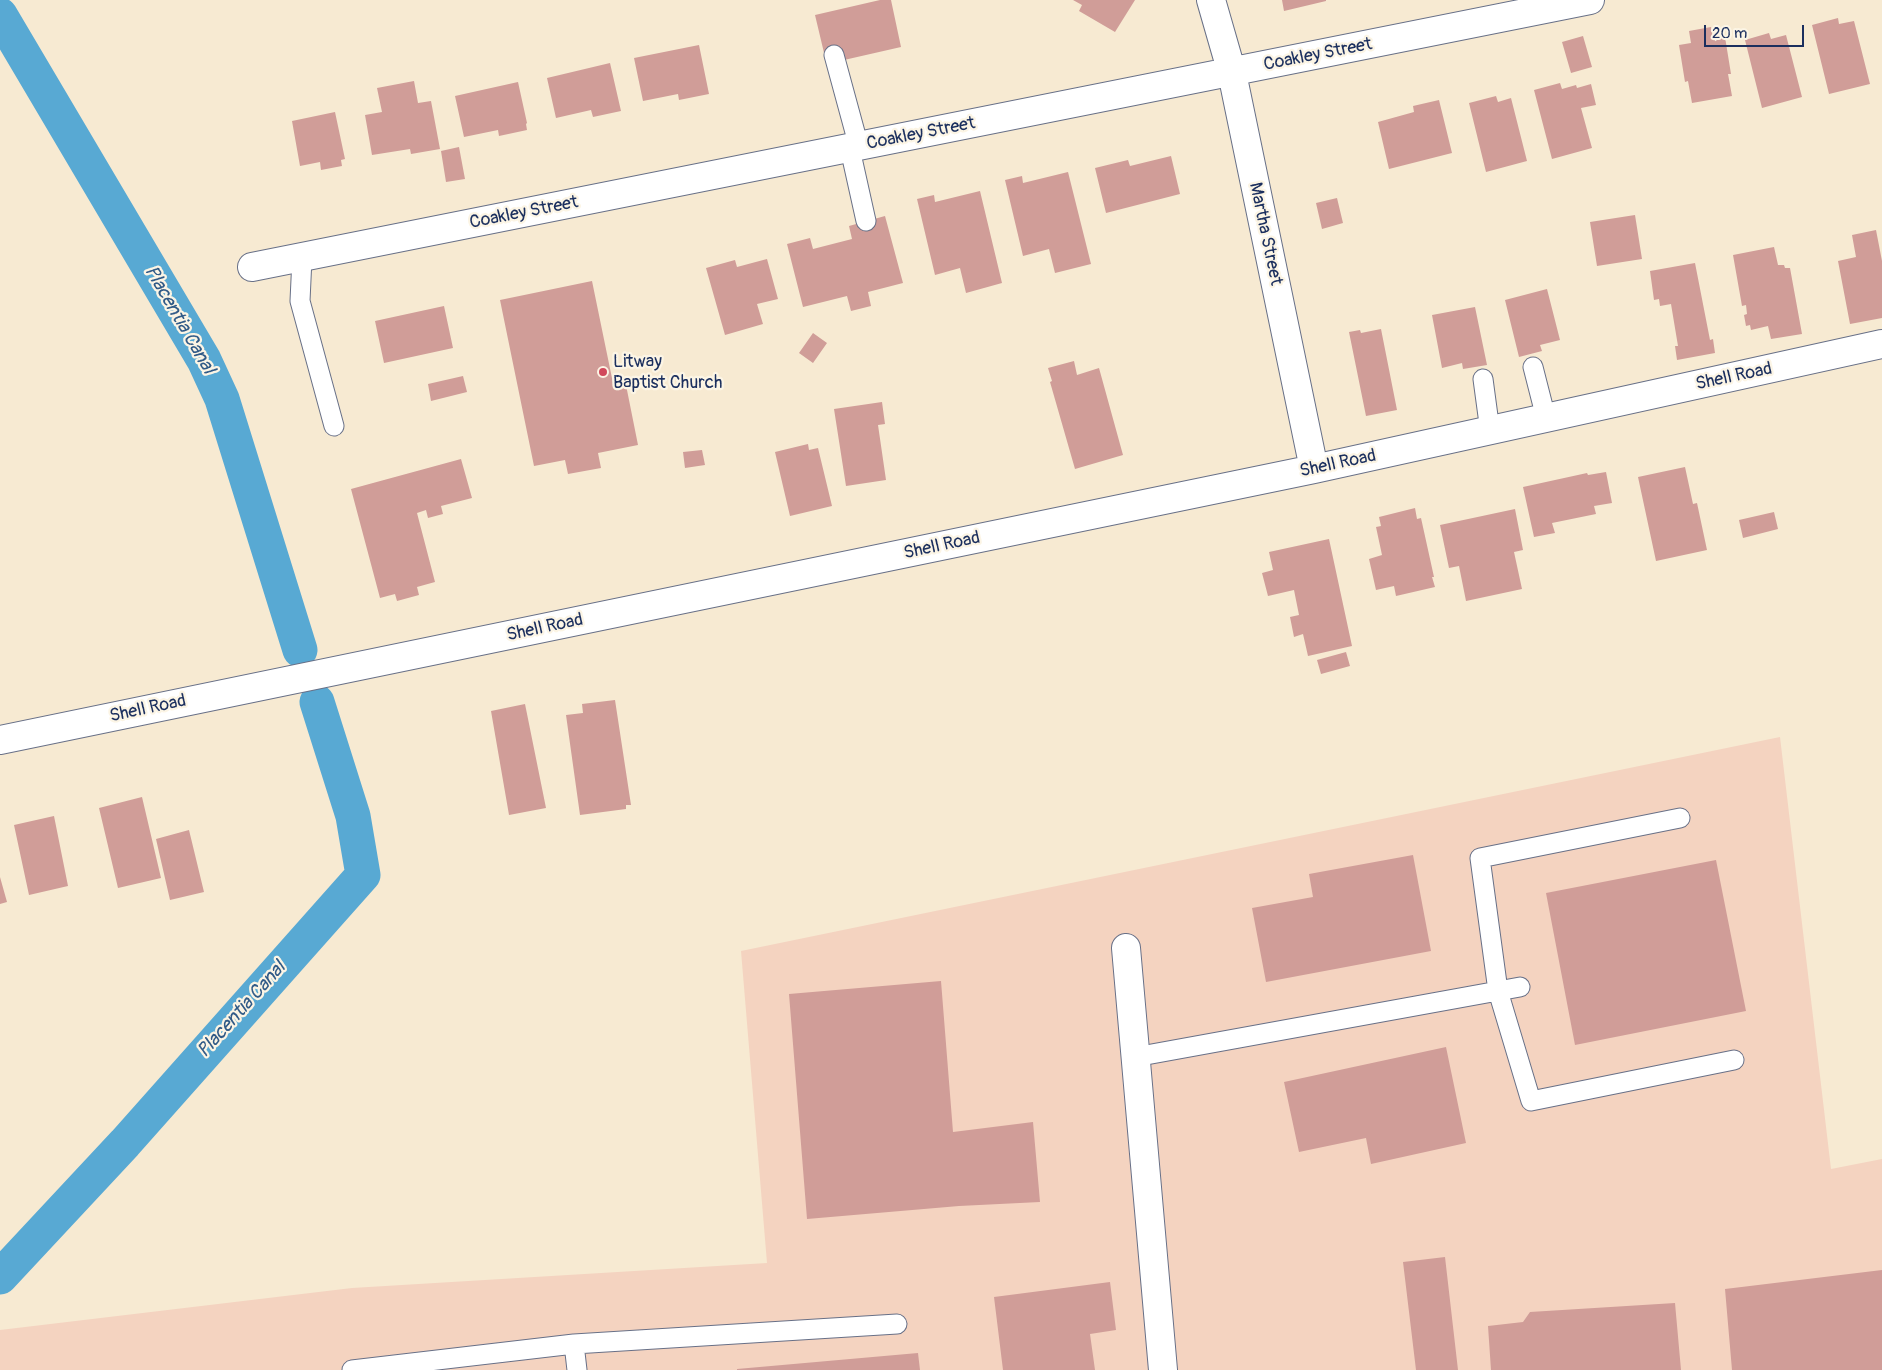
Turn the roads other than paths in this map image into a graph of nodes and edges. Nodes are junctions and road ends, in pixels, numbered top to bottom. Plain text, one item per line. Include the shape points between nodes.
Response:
1 (1211, 0) edge
2 (1590, 0) edge
3 (834, 55) dead end
4 (1232, 73) junction
5 (855, 148) junction
6 (866, 221) dead end
7 (302, 258) junction
8 (252, 267) dead end
9 (1882, 344) edge
10 (1533, 367) dead end
11 (1483, 379) dead end
12 (1546, 418) junction
13 (334, 426) dead end
14 (1490, 431) junction
15 (1314, 469) junction
16 (0, 740) edge
17 (1680, 818) dead end
18 (1126, 948) dead end
19 (1520, 987) dead end
20 (1498, 991) junction
21 (1135, 1057) junction
22 (1734, 1060) dead end
23 (897, 1324) dead end
24 (574, 1344) junction
25 (352, 1370) edge
26 (577, 1370) edge
27 (1163, 1370) edge

1 - 4 street, Martha Street
2 - 4 street, Coakley Street
3 - 5 lane
4 - 5 street, Coakley Street
4 - 15 street, Martha Street
5 - 6 lane
5 - 7 street, Coakley Street
7 - 8 street, Coakley Street
7 - 13 lane via 300,301
9 - 12 street, Shell Road
10 - 12 lane
11 - 14 lane
12 - 14 street, Shell Road
14 - 15 street, Shell Road
15 - 16 street, Shell Road
17 - 20 lane via 1480,858
18 - 21 street
19 - 20 lane
20 - 21 lane
20 - 22 lane via 1531,1101
21 - 27 street
23 - 24 lane
24 - 25 lane
24 - 26 lane

